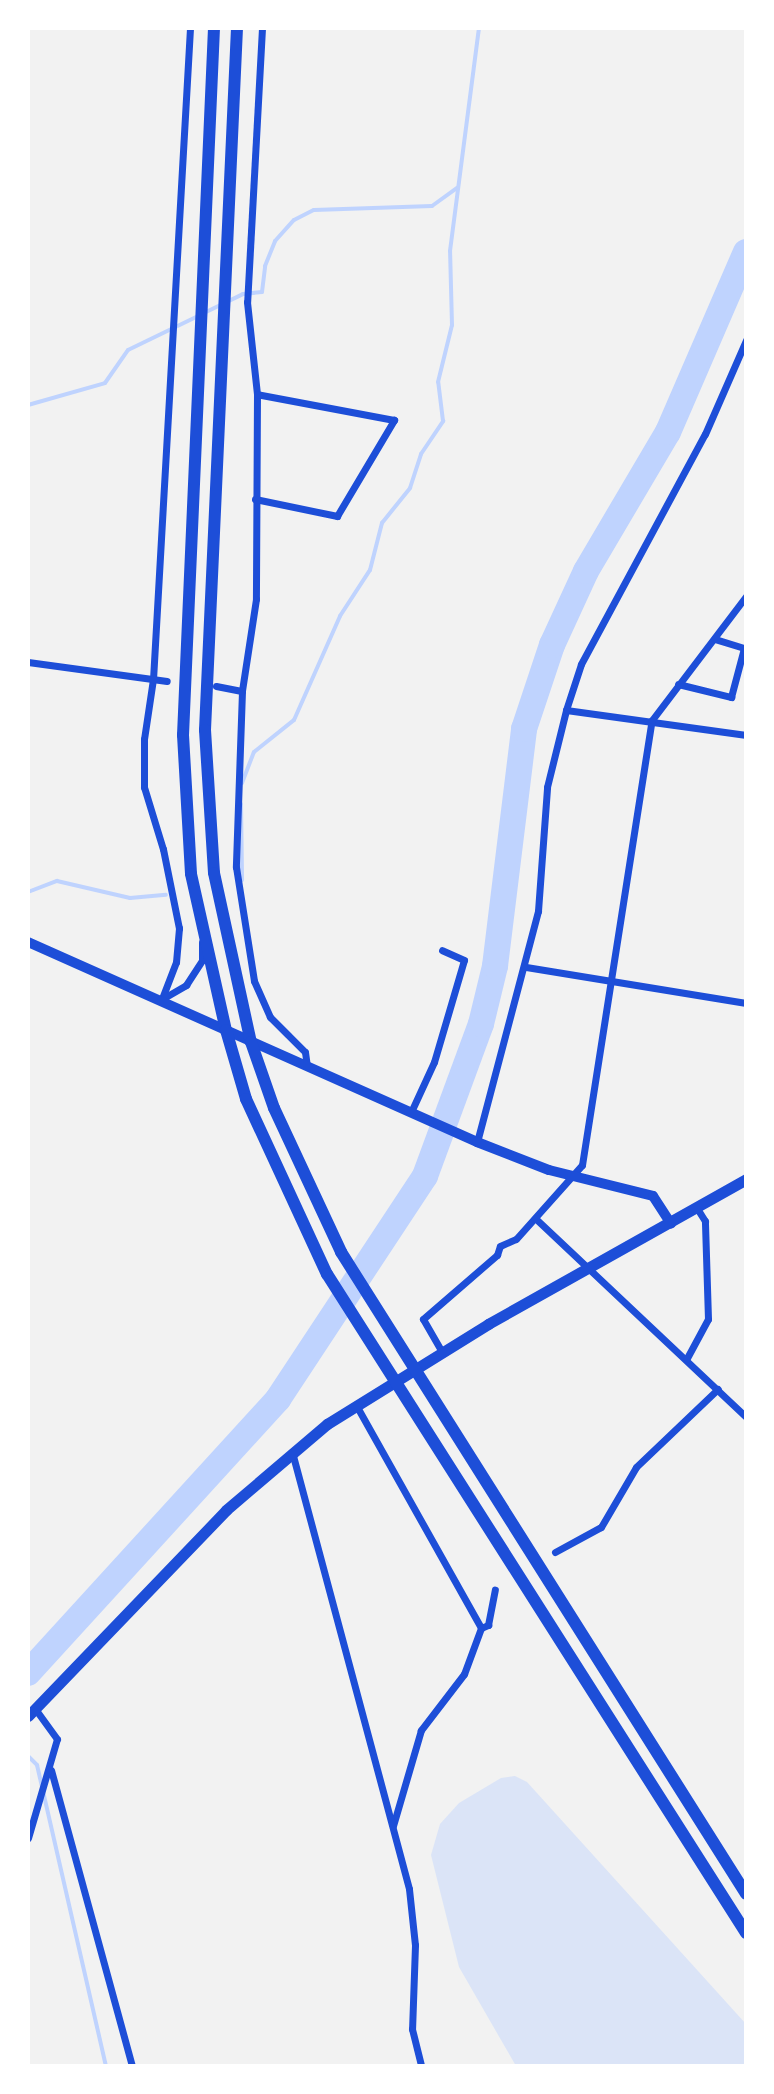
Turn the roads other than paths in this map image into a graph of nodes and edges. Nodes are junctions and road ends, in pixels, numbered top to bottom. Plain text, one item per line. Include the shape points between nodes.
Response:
1 (190, 28) edge
2 (214, 28) edge
3 (237, 28) edge
4 (262, 28) edge
5 (746, 340) edge
6 (257, 394) junction
7 (255, 499) junction
8 (746, 596) edge
9 (714, 639) junction
10 (28, 662) edge
11 (153, 679) junction
12 (167, 681) dead end
13 (678, 684) junction
14 (216, 686) dead end
15 (242, 691) junction
16 (566, 710) junction
17 (652, 720) junction
18 (746, 735) edge
19 (202, 939) junction
20 (28, 942) edge
21 (442, 950) dead end
22 (526, 967) junction
23 (611, 984) junction
24 (162, 999) junction
25 (746, 1003) edge
26 (226, 1030) junction
27 (251, 1042) junction
28 (307, 1066) junction
29 (411, 1112) junction
30 (474, 1141) junction
31 (575, 1177) junction
32 (746, 1179) edge
33 (697, 1208) junction
34 (536, 1219) junction
35 (671, 1224) junction
36 (589, 1269) junction
37 (442, 1352) junction
38 (687, 1358) junction
39 (718, 1389) junction
40 (356, 1405) junction
41 (746, 1417) edge
42 (292, 1450) junction
43 (555, 1552) dead end
44 (495, 1590) dead end
45 (481, 1628) junction
46 (32, 1713) edge
47 (51, 1770) junction
48 (393, 1826) junction
49 (28, 1838) edge
50 (746, 1894) edge
51 (746, 1933) edge
52 (132, 2066) edge
53 (421, 2066) edge

1 - 11 street
2 - 19 highway via 183,735 191,874
3 - 27 highway via 205,730 214,873
4 - 6 street via 247,302
5 - 16 street via 705,434 581,664
6 - 7 street
6 - 7 street via 394,420 337,516
7 - 15 street via 256,599
8 - 9 street
9 - 13 street
9 - 13 street via 744,648 731,697
10 - 11 street
11 - 12 street
11 - 24 street via 144,787 179,928 176,962
13 - 17 street
14 - 15 street
15 - 28 street via 236,867 254,981 270,1017 305,1052
16 - 17 street
16 - 22 street via 547,787 538,911
17 - 18 street
17 - 23 street
19 - 24 street via 198,968 186,985
19 - 26 highway
20 - 24 main road
21 - 29 street via 464,960 434,1062
22 - 23 street
22 - 30 street
23 - 25 street
23 - 31 street via 582,1165
24 - 26 main road
26 - 27 main road
26 - 51 highway via 246,1099 327,1274
27 - 28 main road
27 - 50 highway via 274,1108 373,1308
28 - 29 main road
29 - 30 main road
30 - 31 main road
31 - 34 street
31 - 35 main road via 653,1196
32 - 33 main road
33 - 35 main road
33 - 38 street via 705,1221 708,1319
34 - 36 street
34 - 37 street via 423,1319
35 - 36 main road
36 - 37 main road
36 - 38 street
37 - 40 main road
38 - 39 street
39 - 41 street
39 - 43 street via 636,1467 601,1527
40 - 42 main road
40 - 45 street
42 - 46 main road via 226,1510
42 - 48 street
44 - 45 street via 488,1625
45 - 48 street via 464,1674 421,1730
46 - 47 street via 57,1739
47 - 49 street
47 - 52 street
48 - 53 street via 409,1889 415,1945 412,2029

